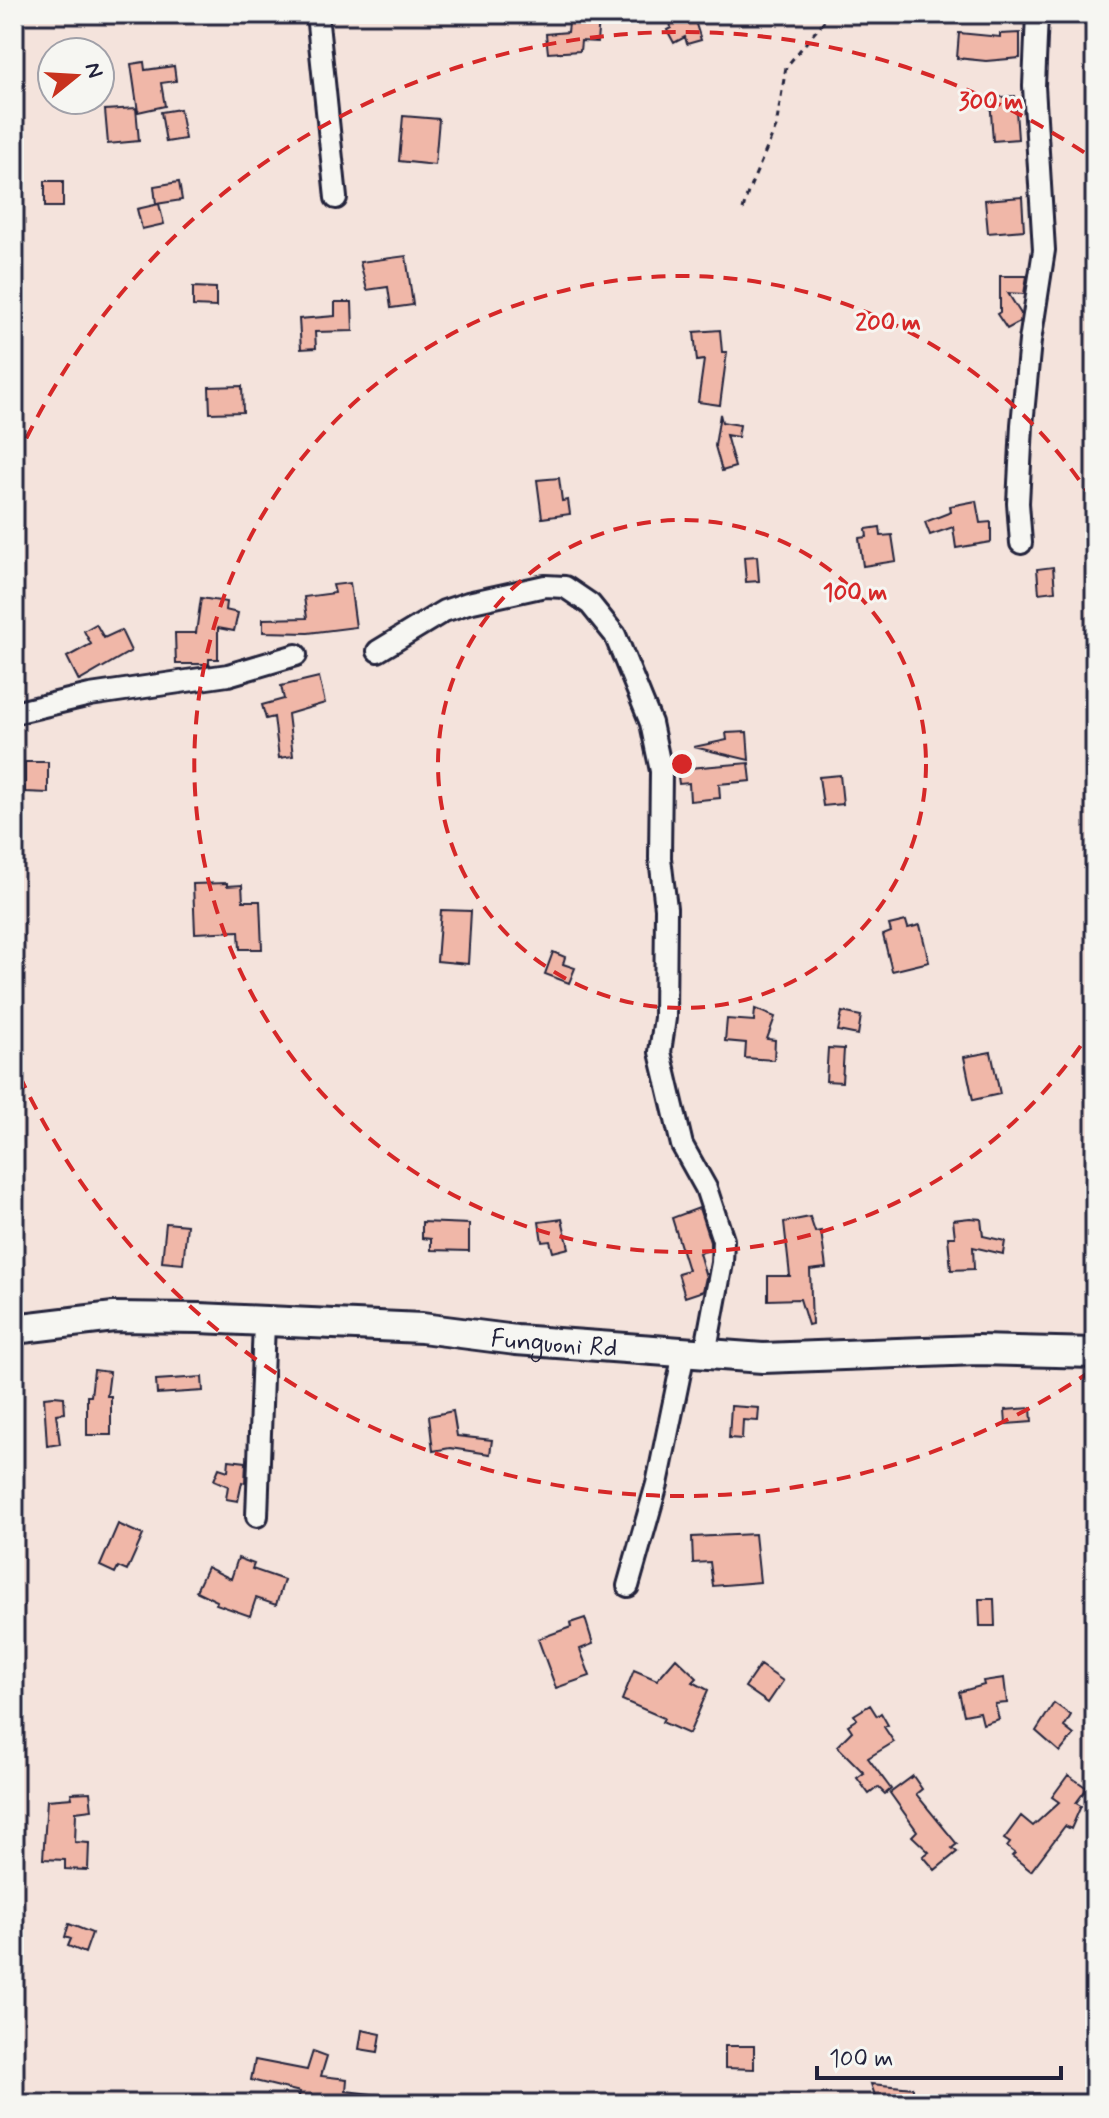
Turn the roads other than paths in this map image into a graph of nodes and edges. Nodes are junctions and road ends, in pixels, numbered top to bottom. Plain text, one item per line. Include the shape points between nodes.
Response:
1 (317, 14) edge
2 (1037, 14) edge
3 (336, 198) dead end
4 (1021, 543) dead end
5 (378, 651) dead end
6 (296, 655) dead end
7 (14, 713) edge
8 (264, 1322) junction
9 (14, 1329) edge
10 (1095, 1353) edge
11 (694, 1354) junction
12 (257, 1516) dead end
13 (628, 1586) dead end

1 - 3 street
2 - 4 street via 1034,86 1044,250 1022,425
5 - 11 street via 444,611 545,586 565,587 590,604 615,635 651,723 661,771 660,858 666,908 660,1052 682,1145 706,1188 723,1240 722,1263
6 - 7 street via 228,675 90,695
8 - 9 street, Funguoni Rd via 114,1317
8 - 11 street, Funguoni Rd via 422,1328
8 - 12 street
10 - 11 street, Funguoni Rd via 978,1350 763,1358
11 - 13 street

